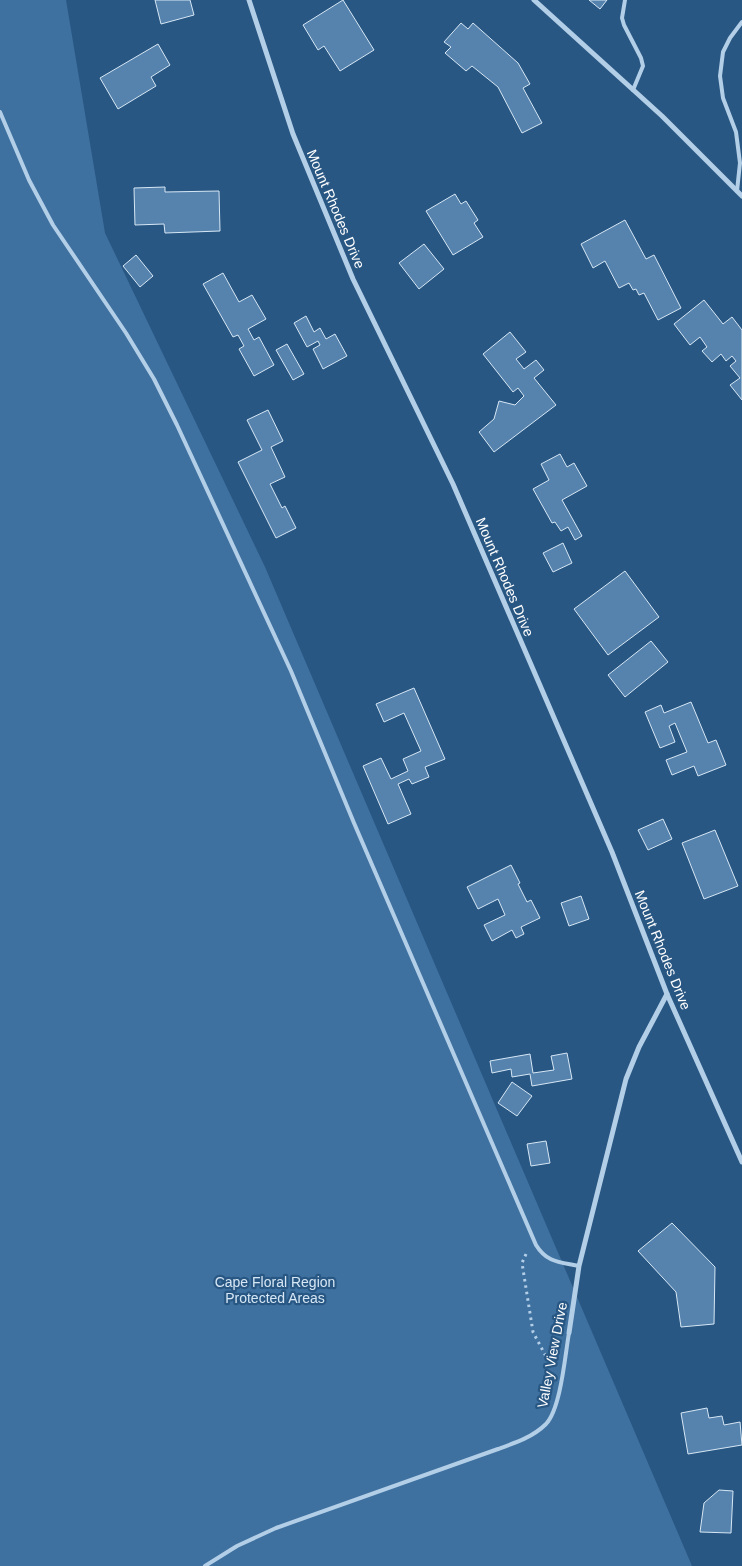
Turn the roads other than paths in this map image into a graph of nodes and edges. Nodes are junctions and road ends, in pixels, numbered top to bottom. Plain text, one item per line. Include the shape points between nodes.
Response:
1 (250, 0) edge
2 (534, 0) edge
3 (625, 0) edge
4 (742, 22) edge
5 (633, 90) junction
6 (0, 112) edge
7 (737, 191) junction
8 (742, 196) edge
9 (667, 994) junction
10 (742, 1162) edge
11 (579, 1266) junction
12 (569, 1333) joint
13 (205, 1566) edge

1 - 9 street, Mount Rhodes Drive via 293,134 353,279 453,484 612,852
2 - 5 street
3 - 5 lane via 622,18 643,66
4 - 7 lane via 723,52 720,76 723,98 736,132 740,164
5 - 7 street
6 - 11 lane via 29,180 53,225 126,333 177,424 291,671 532,1237 548,1259
7 - 8 street
9 - 10 street, Mount Rhodes Drive
9 - 11 street, Valley View Drive via 626,1079
11 - 12 street, Valley View Drive
12 - 13 lane, Valley View Drive via 558,1400 542,1428 498,1450 276,1528 237,1546

